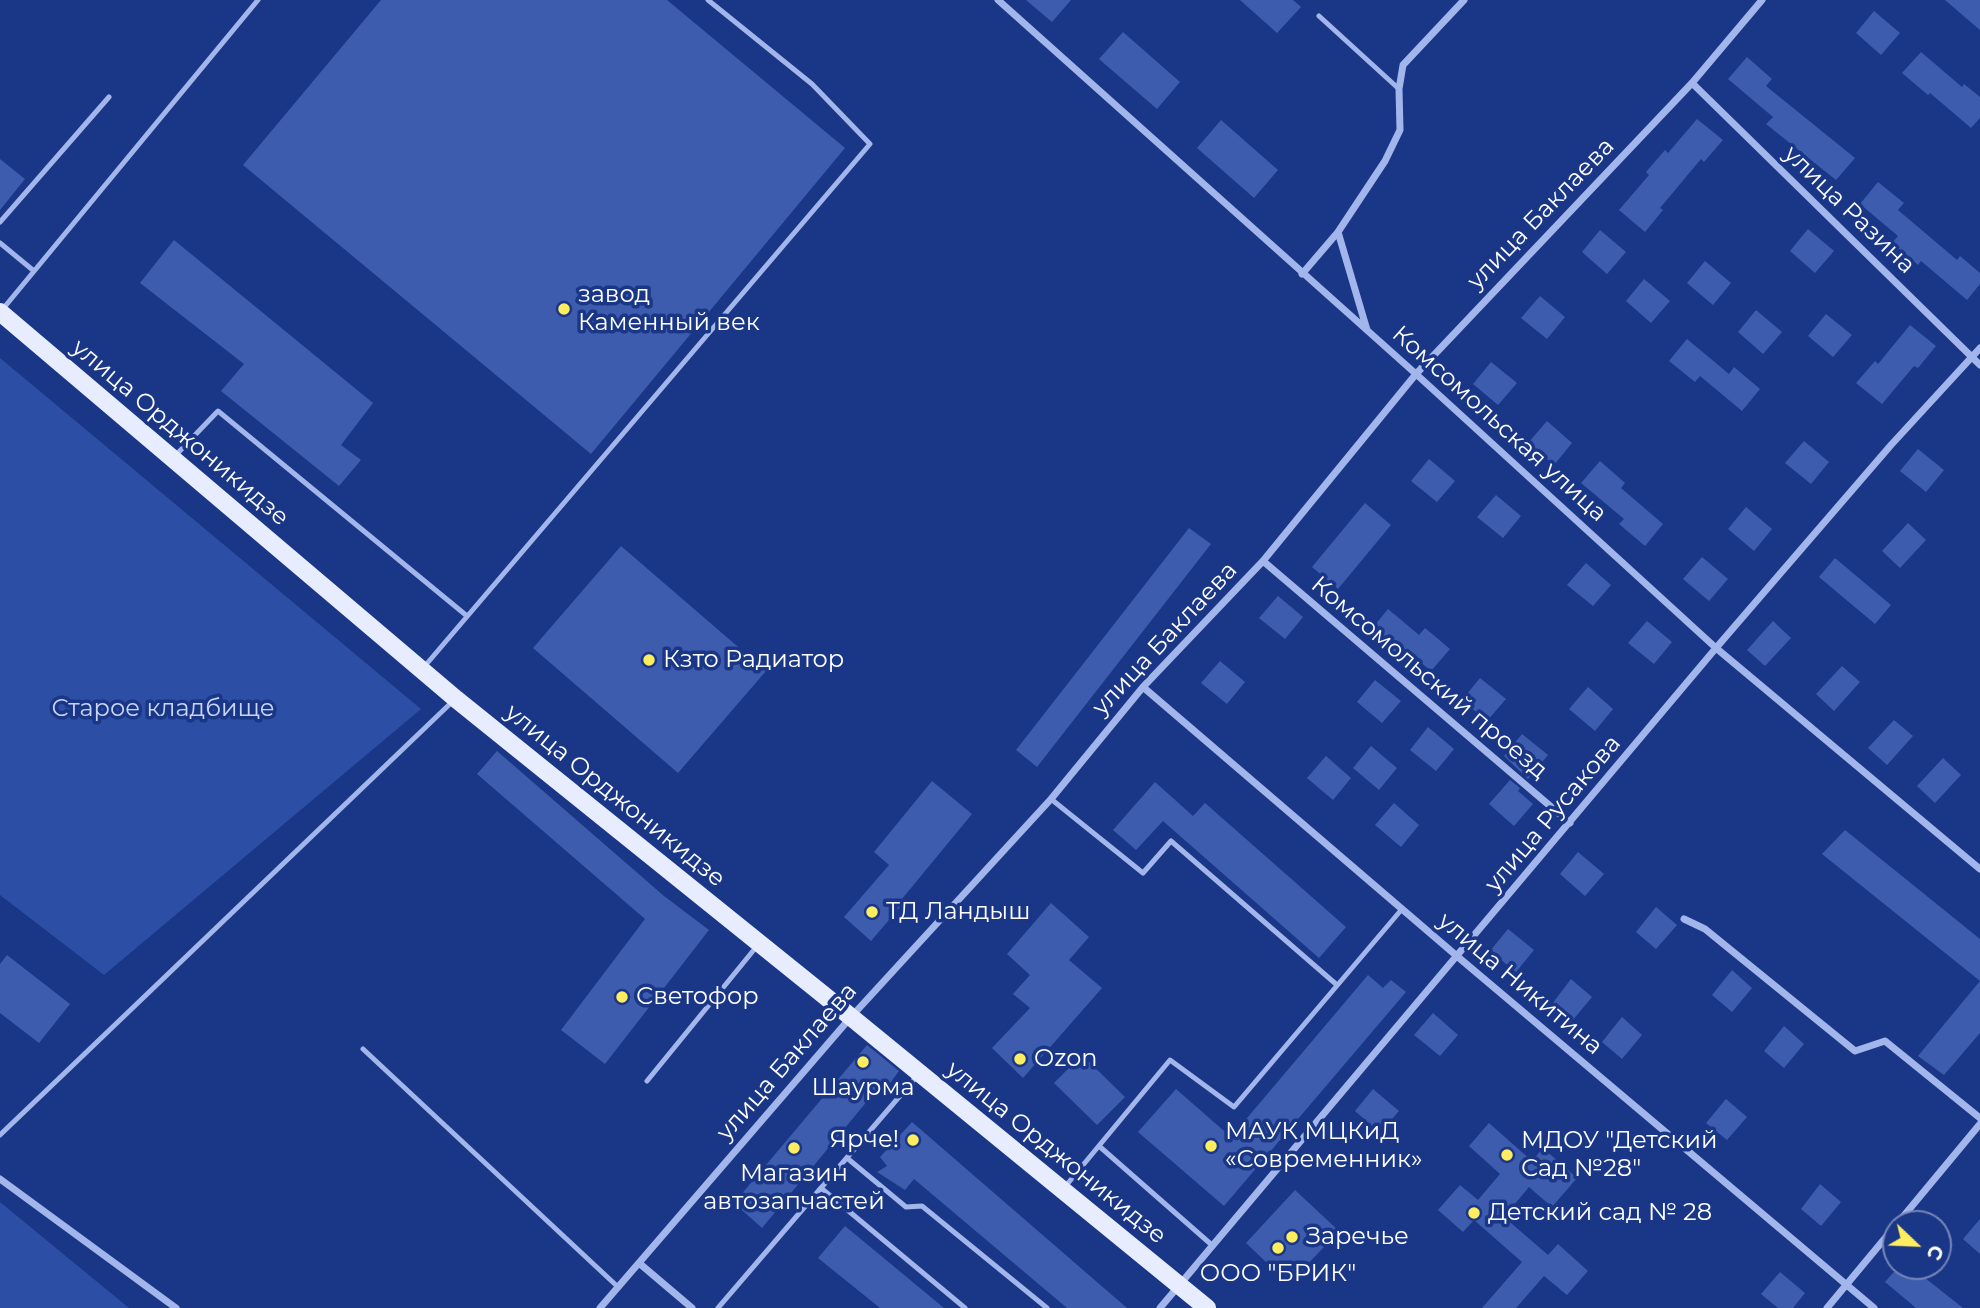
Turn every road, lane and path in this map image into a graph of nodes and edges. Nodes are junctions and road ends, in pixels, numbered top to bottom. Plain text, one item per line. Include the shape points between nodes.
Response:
1 (258, 0) edge
2 (708, 0) edge
3 (998, 0) edge
4 (1464, 0) edge
5 (1762, 0) edge
6 (1319, 16) dead end
7 (1692, 83) junction
8 (1398, 89) junction
9 (109, 97) dead end
10 (0, 222) edge
11 (1338, 232) junction
12 (0, 243) edge
13 (34, 271) junction
14 (1302, 274) junction
15 (0, 312) edge
16 (1367, 331) junction
17 (1980, 348) edge
18 (1973, 358) junction
19 (1980, 365) edge
20 (1416, 374) junction
21 (173, 458) junction
22 (1263, 561) junction
23 (467, 616) junction
24 (1716, 648) junction
25 (422, 669) junction
26 (1143, 687) junction
27 (456, 699) junction
28 (1051, 799) junction
29 (1570, 823) junction
30 (1980, 869) edge
31 (1402, 909) junction
32 (1685, 919) dead end
33 (759, 944) junction
34 (1458, 957) junction
35 (1337, 985) junction
36 (851, 1017) junction
37 (363, 1049) dead end
38 (919, 1074) junction
39 (646, 1081) dead end
40 (1980, 1118) edge
41 (1980, 1124) edge
42 (0, 1135) edge
43 (1098, 1146) junction
44 (847, 1158) junction
45 (0, 1179) edge
46 (821, 1188) junction
47 (1062, 1190) junction
48 (1908, 1210) edge
49 (1882, 1241) edge
50 (1213, 1246) junction
51 (639, 1263) junction
52 (1846, 1285) junction
53 (1180, 1286) junction
54 (618, 1287) junction
55 (176, 1308) edge
56 (600, 1308) edge
57 (692, 1308) edge
58 (718, 1308) edge
59 (965, 1308) edge
60 (1047, 1308) edge
61 (1160, 1308) edge
62 (1207, 1308) edge
63 (1827, 1308) edge
64 (1874, 1308) edge

1 - 13 lane
2 - 23 lane via 812,84 870,144
3 - 14 street, Комсомольская улица
4 - 8 street via 1403,65
5 - 7 street, улица Баклаева
6 - 8 lane
7 - 18 street, улица Разина
7 - 20 street, улица Баклаева
8 - 11 street via 1400,130
9 - 10 lane
11 - 14 street
11 - 16 street
12 - 13 lane
13 - 15 lane
14 - 16 street, Комсомольская улица
15 - 21 main road, улица Орджоникидзе
16 - 20 street, Комсомольская улица
17 - 18 street, улица Русакова
18 - 19 street, улица Разина
18 - 24 street, улица Русакова via 1891,445
20 - 22 street, улица Баклаева
20 - 24 street, Комсомольская улица
21 - 23 lane via 218,411
21 - 25 main road, улица Орджоникидзе
22 - 26 street, улица Баклаева
22 - 29 street, Комсомольский проезд
23 - 25 lane
24 - 29 street, улица Русакова
24 - 30 street, Комсомольская улица
25 - 27 main road, улица Орджоникидзе
26 - 28 street, улица Баклаева
26 - 31 street, улица Никитина
27 - 33 main road, улица Орджоникидзе
27 - 42 lane
28 - 35 lane via 1143,873 1171,841
28 - 36 street, улица Баклаева
29 - 34 street, улица Русакова
31 - 34 street, улица Никитина
31 - 35 lane
32 - 40 street via 1706,929 1855,1051 1885,1041
33 - 36 main road, улица Орджоникидзе
33 - 39 lane
34 - 50 street, улица Русакова
34 - 52 street, улица Никитина
35 - 43 lane via 1234,1107 1170,1060
36 - 38 main road, улица Орджоникидзе
36 - 51 street, улица Баклаева
37 - 54 lane
38 - 44 lane
38 - 47 main road, улица Орджоникидзе
41 - 48 street
43 - 47 lane
43 - 50 lane
44 - 46 lane
44 - 60 lane via 906,1207 922,1206
45 - 55 street
46 - 58 lane
46 - 59 lane
47 - 53 main road, улица Орджоникидзе
49 - 52 street
50 - 53 street, улица Русакова
51 - 54 street, улица Баклаева
51 - 57 street
52 - 63 street
52 - 64 street, улица Никитина
53 - 61 street, улица Русакова
53 - 62 main road, улица Орджоникидзе
54 - 56 street, улица Баклаева

